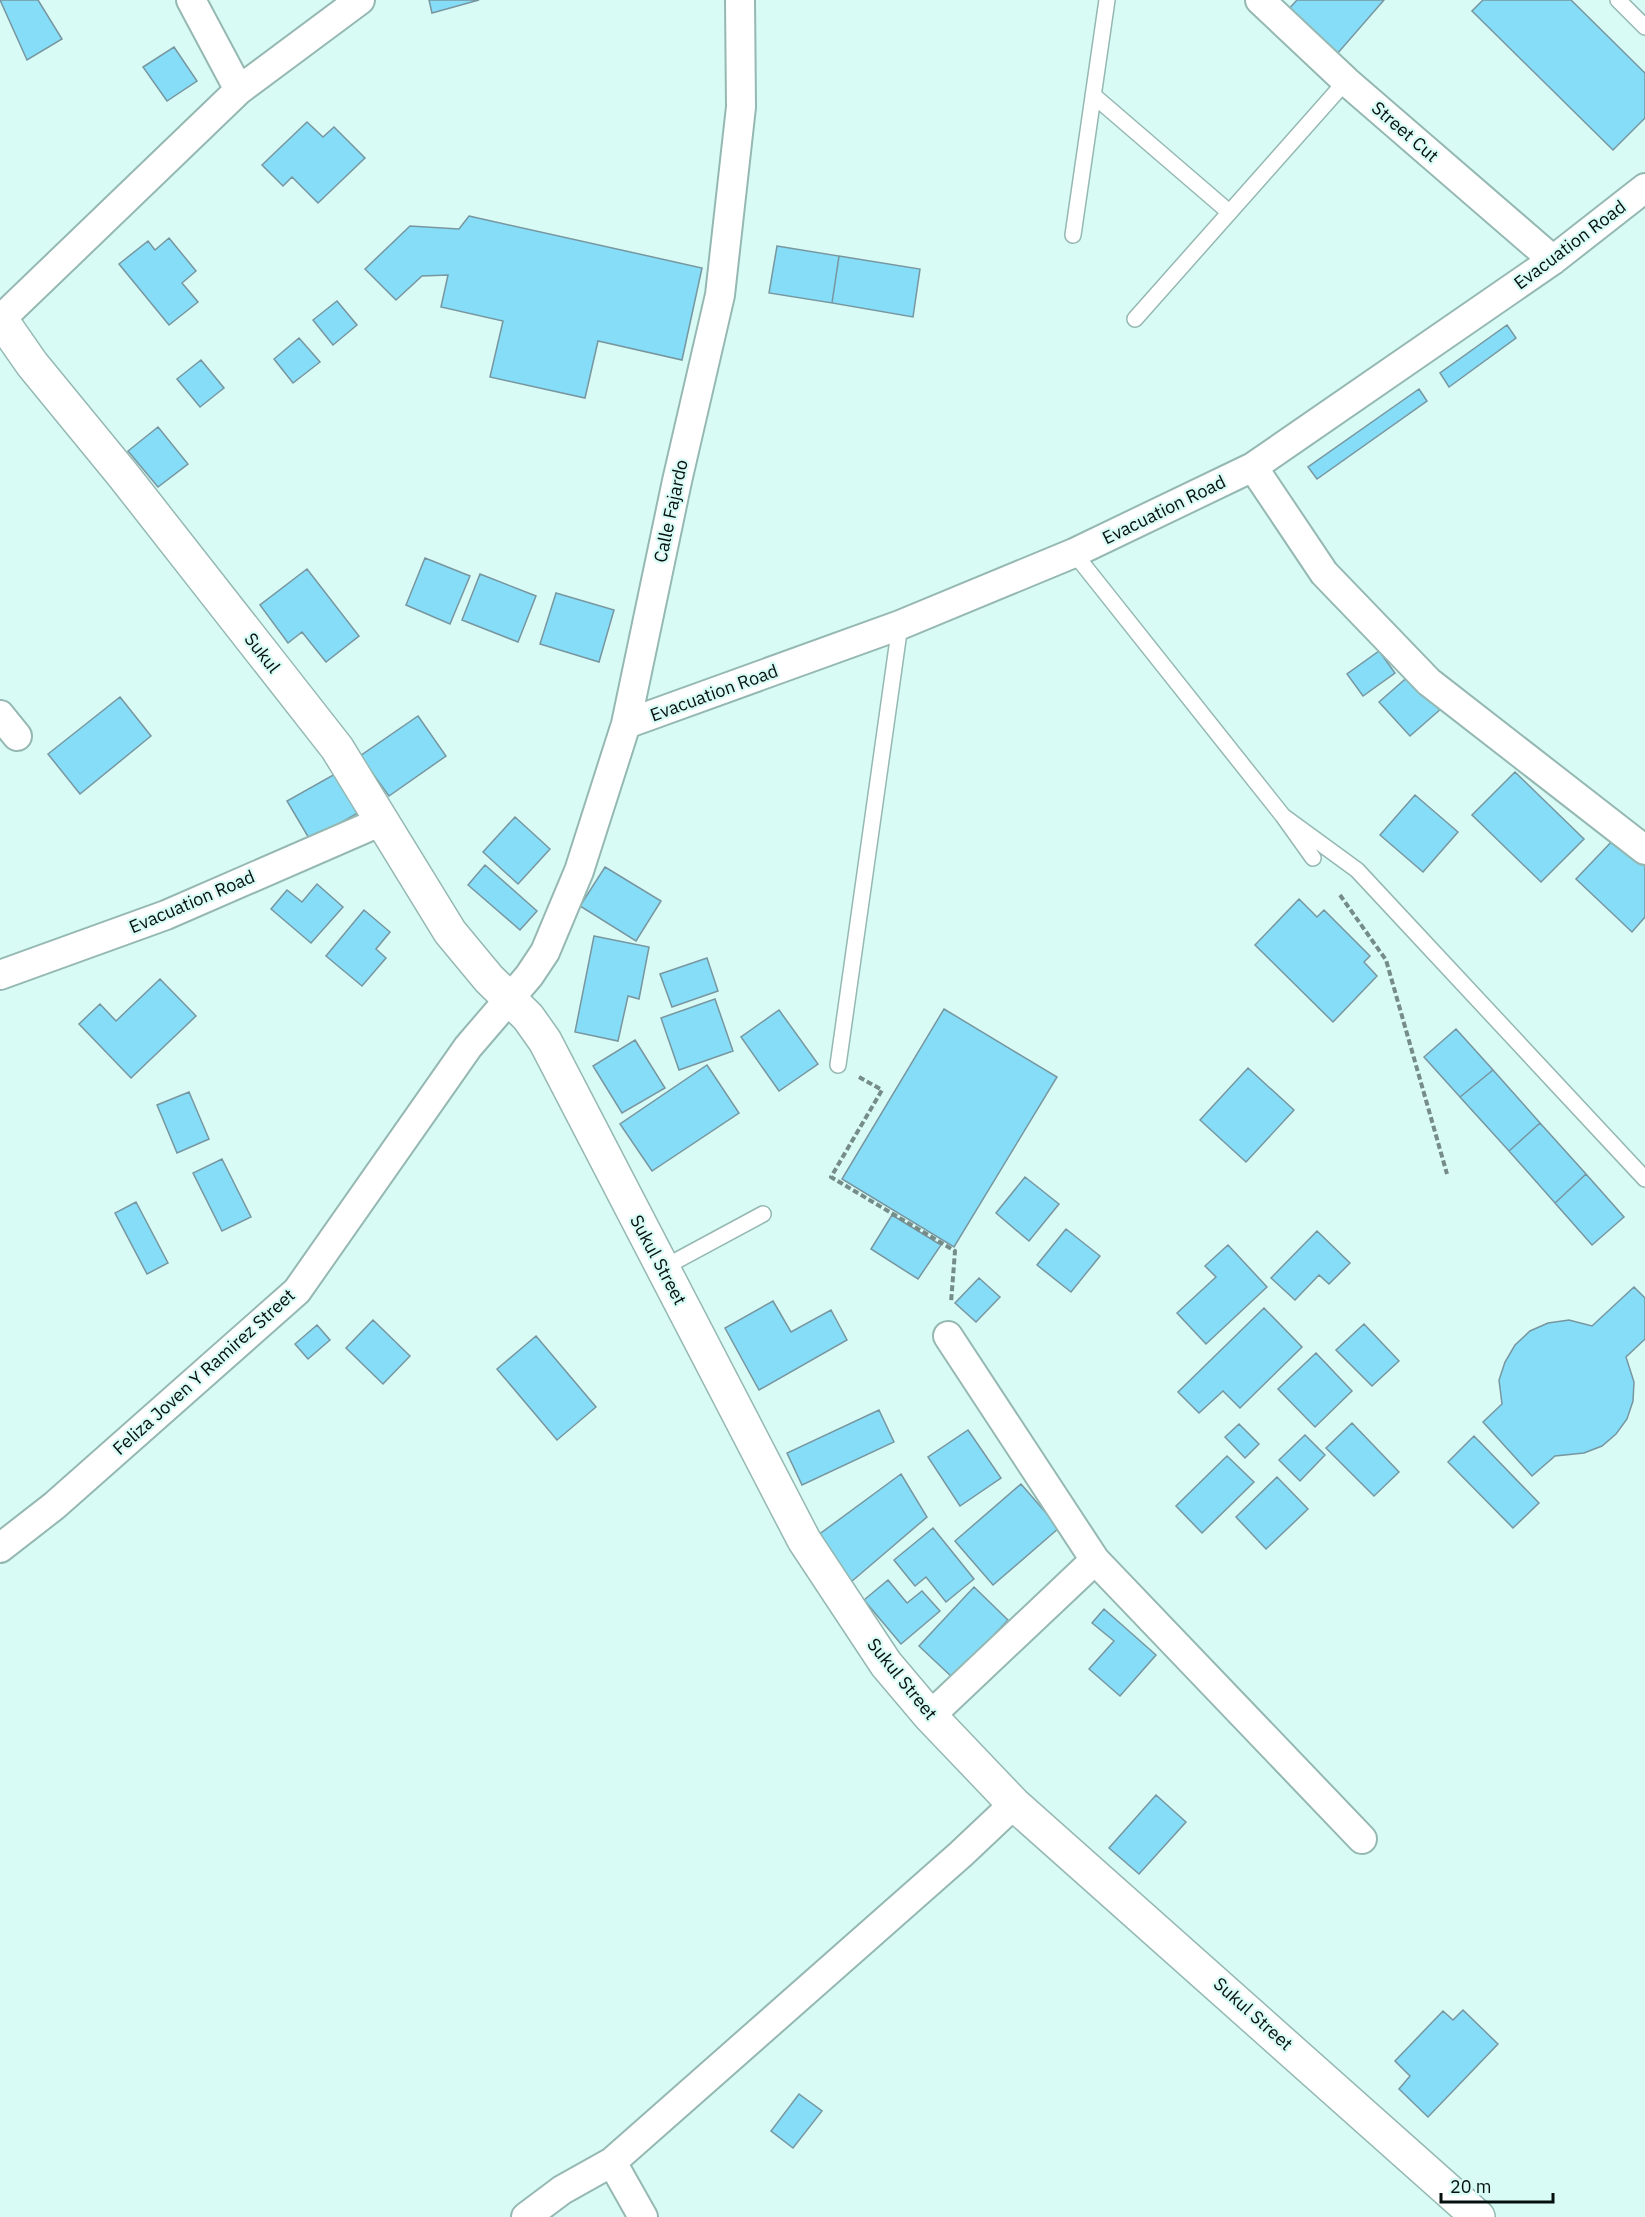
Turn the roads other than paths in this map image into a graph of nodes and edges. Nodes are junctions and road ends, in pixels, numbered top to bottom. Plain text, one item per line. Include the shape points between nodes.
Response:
1 (191, 0) edge
2 (360, 0) edge
3 (740, 0) edge
4 (1107, 0) edge
5 (1260, 0) edge
6 (1618, 0) edge
7 (1645, 27) edge
8 (1346, 81) junction
9 (239, 90) junction
10 (1093, 95) junction
11 (1645, 188) edge
12 (1229, 212) junction
13 (1073, 235) dead end
14 (1553, 260) junction
15 (0, 319) edge
16 (1135, 319) dead end
17 (1253, 467) junction
18 (1074, 553) junction
19 (900, 626) junction
20 (626, 724) junction
21 (1283, 816) junction
22 (382, 821) junction
23 (1645, 850) edge
24 (1313, 858) road end
25 (0, 975) edge
26 (509, 998) junction
27 (838, 1065) road end
28 (1645, 1179) edge
29 (763, 1214) dead end
30 (661, 1269) junction
31 (948, 1336) road end
32 (0, 1548) edge
33 (1095, 1560) junction
34 (930, 1716) junction
35 (1014, 1804) junction
36 (1362, 1839) dead end
37 (612, 2162) junction
38 (526, 2217) edge
39 (643, 2217) edge
40 (1478, 2217) edge

1 - 9 street
2 - 9 street
3 - 20 street, Calle Fajardo via 741,107 720,295
4 - 10 lane
5 - 8 street, Street Cut
6 - 7 lane
8 - 12 lane
8 - 14 street, Street Cut
9 - 15 street
10 - 12 lane
10 - 13 lane
11 - 14 street, Evacuation Road
12 - 16 lane
14 - 17 street, Evacuation Road
15 - 22 street, Sukul via 337,748
17 - 18 street, Evacuation Road
17 - 23 street via 1324,573 1429,682
18 - 19 street, Evacuation Road
18 - 21 lane
19 - 20 street, Evacuation Road
19 - 27 lane
20 - 26 street, Calle Fajardo via 562,915 545,952
21 - 24 lane
21 - 28 lane via 1358,870
22 - 25 street, Evacuation Road via 166,915
22 - 26 street, Sukul via 430,905
26 - 30 street, Sukul Street via 550,1049
26 - 32 street, Feliza Joven Y Ramirez Street via 468,1047 297,1291 54,1506
29 - 30 lane
30 - 34 street, Sukul Street via 804,1540 886,1664
31 - 33 street
33 - 34 street
33 - 36 street
34 - 35 street, Sukul Street
35 - 37 street
35 - 40 street, Sukul Street
37 - 38 street via 562,2190
37 - 39 street

